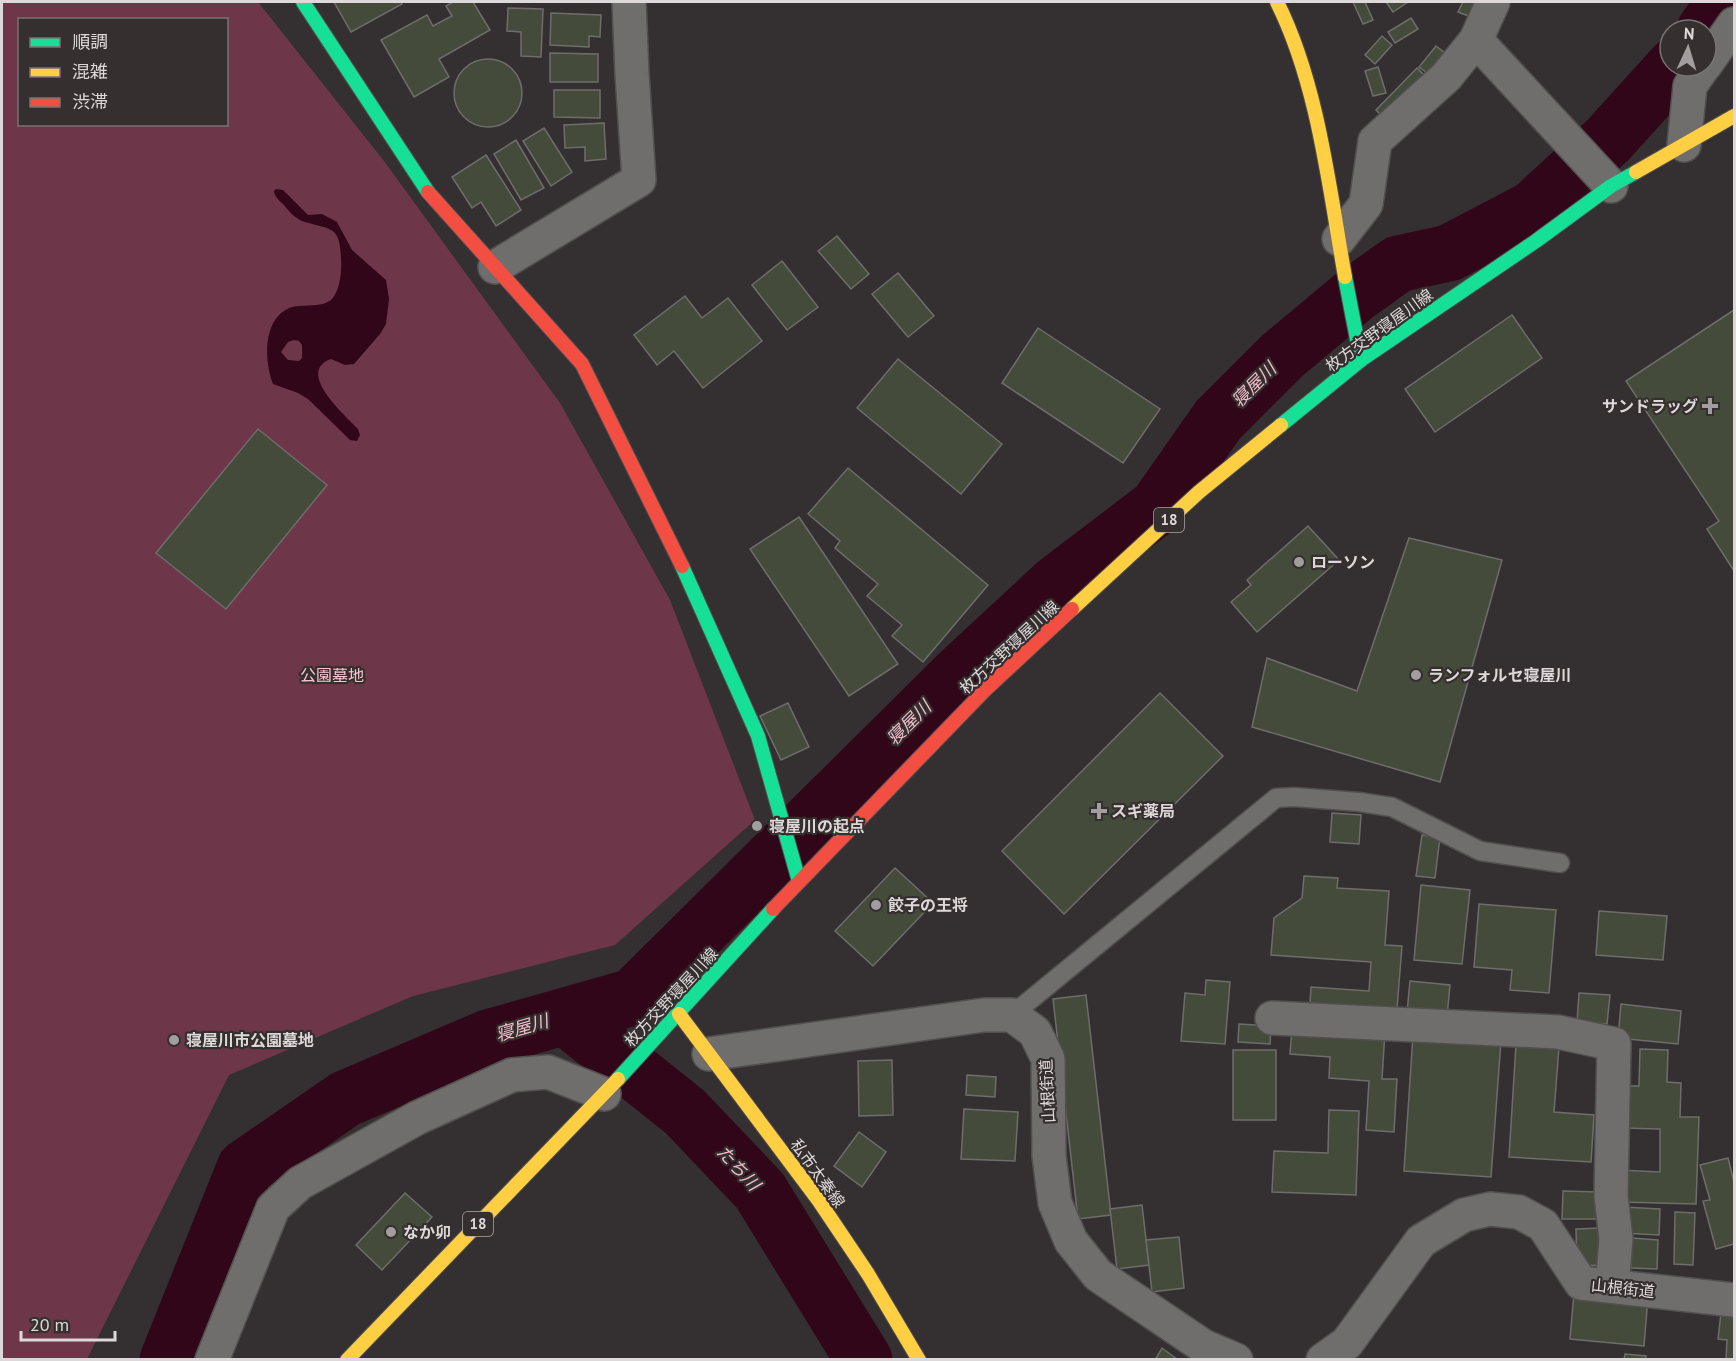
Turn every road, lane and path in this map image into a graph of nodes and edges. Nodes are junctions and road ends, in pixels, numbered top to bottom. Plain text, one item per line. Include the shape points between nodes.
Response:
1 (303, 2) edge
2 (629, 2) edge
3 (1277, 2) edge
4 (1493, 2) edge
5 (1734, 24) edge
6 (1476, 40) junction
7 (1718, 47) edge
8 (1696, 78) edge
9 (1734, 116) edge
10 (1684, 145) junction
11 (1611, 186) junction
12 (1339, 239) junction
13 (495, 267) junction
14 (1361, 360) junction
15 (1560, 863) dead end
16 (799, 881) junction
17 (679, 1014) junction
18 (1012, 1015) junction
19 (1272, 1018) dead end
20 (709, 1054) junction
21 (607, 1091) junction
22 (1612, 1287) junction
23 (1734, 1300) edge
24 (212, 1359) edge
25 (347, 1359) edge
26 (919, 1359) edge
27 (1236, 1359) edge
28 (1323, 1359) edge

1 - 13 main road via 426,189
2 - 13 street via 639,180
3 - 12 main road via 1311,94
4 - 6 street
5 - 7 street
6 - 11 street
6 - 12 street via 1446,77 1375,141 1366,204
8 - 10 street via 1690,86
9 - 10 main road, 枚方交野寝屋川線 / 18
10 - 11 main road, 枚方交野寝屋川線 / 18
11 - 14 main road, 枚方交野寝屋川線 / 18
12 - 14 main road
13 - 16 main road via 582,364 694,590 758,736
14 - 16 main road, 枚方交野寝屋川線 / 18 via 1199,492 986,689
15 - 18 lane via 1480,851 1392,807 1305,797 1276,798
16 - 17 main road, 枚方交野寝屋川線 / 18
17 - 20 main road, 私市太秦線
17 - 21 main road, 枚方交野寝屋川線 / 18
18 - 20 street via 984,1015
18 - 27 street, 山根街道 via 1035,1032 1048,1059 1049,1156 1055,1203 1071,1241 1098,1275 1203,1346
19 - 22 street via 1558,1032 1614,1044 1611,1196 1616,1239
20 - 26 main road, 私市太秦線 via 819,1201
21 - 24 street via 548,1072 512,1075 417,1118 300,1183 273,1208
21 - 25 main road, 枚方交野寝屋川線 / 18
22 - 23 street, 山根街道
22 - 28 street, 山根街道 via 1581,1283 1544,1225 1519,1212 1490,1209 1464,1215 1421,1241 1347,1343

